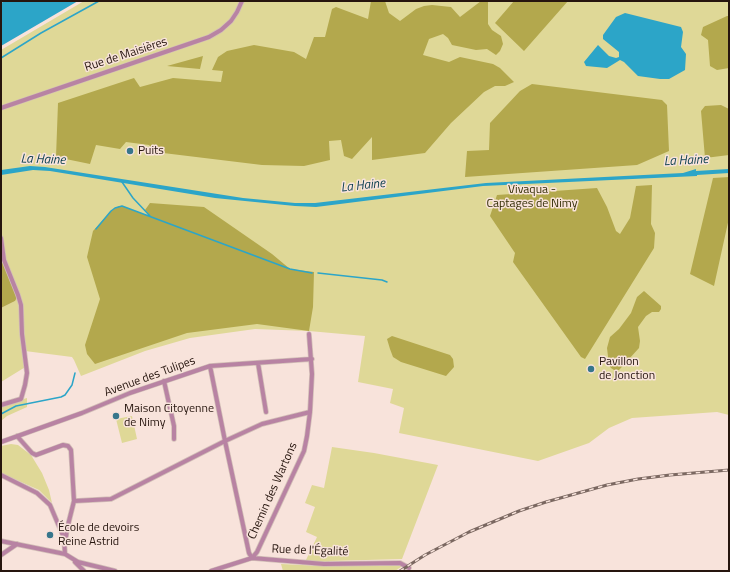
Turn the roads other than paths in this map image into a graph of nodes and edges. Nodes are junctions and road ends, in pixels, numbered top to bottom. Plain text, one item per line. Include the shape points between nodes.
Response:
1 (242, 1) edge
2 (1, 108) edge
3 (1, 238) edge
4 (309, 334) dead end
5 (312, 359) junction
6 (258, 363) junction
7 (210, 366) junction
8 (164, 381) junction
9 (1, 405) edge
10 (266, 412) dead end
11 (310, 412) junction
12 (17, 436) junction
13 (174, 439) dead end
14 (225, 441) junction
15 (1, 442) edge
16 (1, 475) edge
17 (74, 501) junction
18 (1, 541) edge
19 (17, 544) junction
20 (65, 545) junction
21 (65, 554) junction
22 (1, 555) edge
23 (252, 558) junction
24 (409, 568) dead end
25 (84, 571) edge
26 (115, 571) edge
27 (211, 571) edge

1 - 2 street, Rue de Maisières via 230,21 209,37
3 - 9 street via 4,260 21,305 27,373 21,399
4 - 5 street, Chemin des Wartons
5 - 6 street, Avenue des Tulipes
5 - 11 street, Chemin des Wartons
6 - 7 street, Avenue des Tulipes
6 - 10 street
7 - 8 street, Avenue des Tulipes
7 - 14 street
8 - 12 street, Avenue des Tulipes
8 - 13 street via 174,426
11 - 14 street via 268,422
11 - 23 street, Chemin des Wartons via 304,450
12 - 15 street, Avenue des Tulipes
12 - 17 street via 32,454 63,445 68,446 71,452
14 - 17 street via 111,499
14 - 23 street
16 - 20 street via 37,493 50,505
17 - 20 street
18 - 19 street
19 - 21 street
19 - 22 street
20 - 21 street
21 - 25 street
21 - 26 street via 78,562
23 - 24 street, Rue de l'Égalité via 324,564 400,563
23 - 27 street, Rue de l'Égalité

